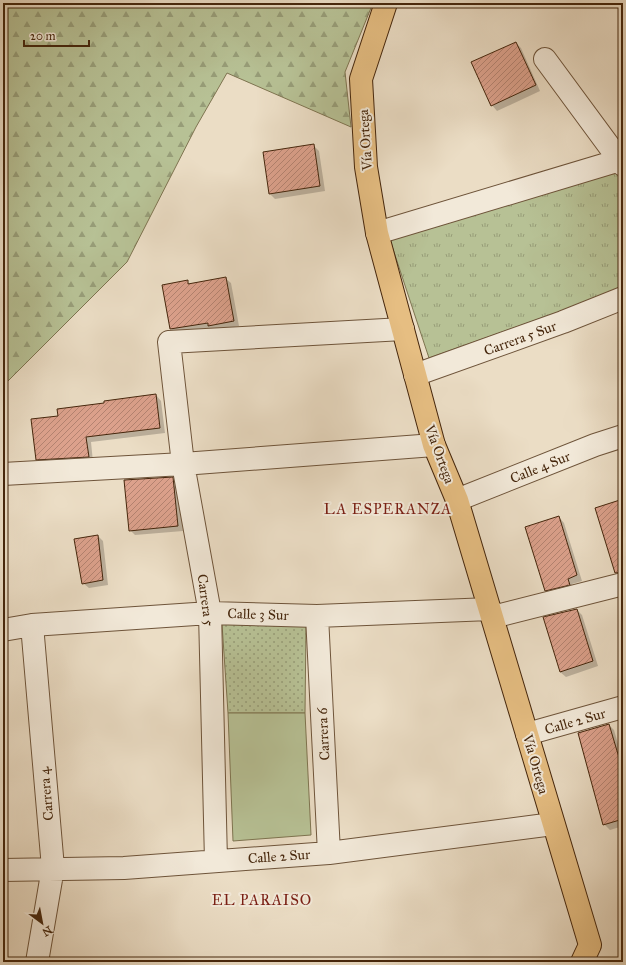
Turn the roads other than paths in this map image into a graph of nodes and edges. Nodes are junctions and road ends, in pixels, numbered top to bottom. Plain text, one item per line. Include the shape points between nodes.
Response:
1 (386, 3) edge
2 (545, 59) dead end
3 (621, 163) edge
4 (377, 233) junction
5 (623, 298) edge
6 (403, 329) junction
7 (415, 375) junction
8 (623, 436) edge
9 (434, 445) junction
10 (183, 464) junction
11 (3, 474) edge
12 (457, 500) junction
13 (623, 584) edge
14 (210, 613) junction
15 (491, 613) junction
16 (317, 616) junction
17 (32, 625) junction
18 (3, 630) edge
19 (623, 707) edge
20 (527, 734) junction
21 (553, 824) junction
22 (329, 853) junction
23 (216, 861) junction
24 (53, 868) junction
25 (3, 870) edge
26 (589, 956) edge
27 (37, 962) edge

1 - 4 main road, Vía Ortega via 361,79 366,167
2 - 3 street
3 - 4 street
4 - 6 main road, Vía Ortega
5 - 7 street, Carrera 5 Sur
6 - 7 main road, Vía Ortega
6 - 10 street, Carrera 5 via 169,342
7 - 9 main road, Vía Ortega
8 - 12 street, Calle 4 Sur
9 - 10 street
9 - 12 main road, Vía Ortega
10 - 11 street
10 - 14 street, Carrera 5
12 - 15 main road, Vía Ortega
13 - 15 street, Calle 3 Sur
14 - 16 street, Calle 3 Sur
14 - 17 street, Calle 3 Sur
14 - 23 street, Carrera 5
15 - 16 street, Calle 3 Sur
15 - 20 main road, Vía Ortega
16 - 22 street, Carrera 6
17 - 18 street, Calle 3 Sur
17 - 24 street, Carrera 4
19 - 20 street, Calle 2 Sur
20 - 21 main road, Vía Ortega
21 - 22 street, Calle 2 Sur
21 - 26 main road, Vía Ortega
22 - 23 street, Calle 2 Sur
23 - 24 street, Calle 2 Sur via 124,868
24 - 25 street, Calle 2 Sur
24 - 27 street, Carrera 4

